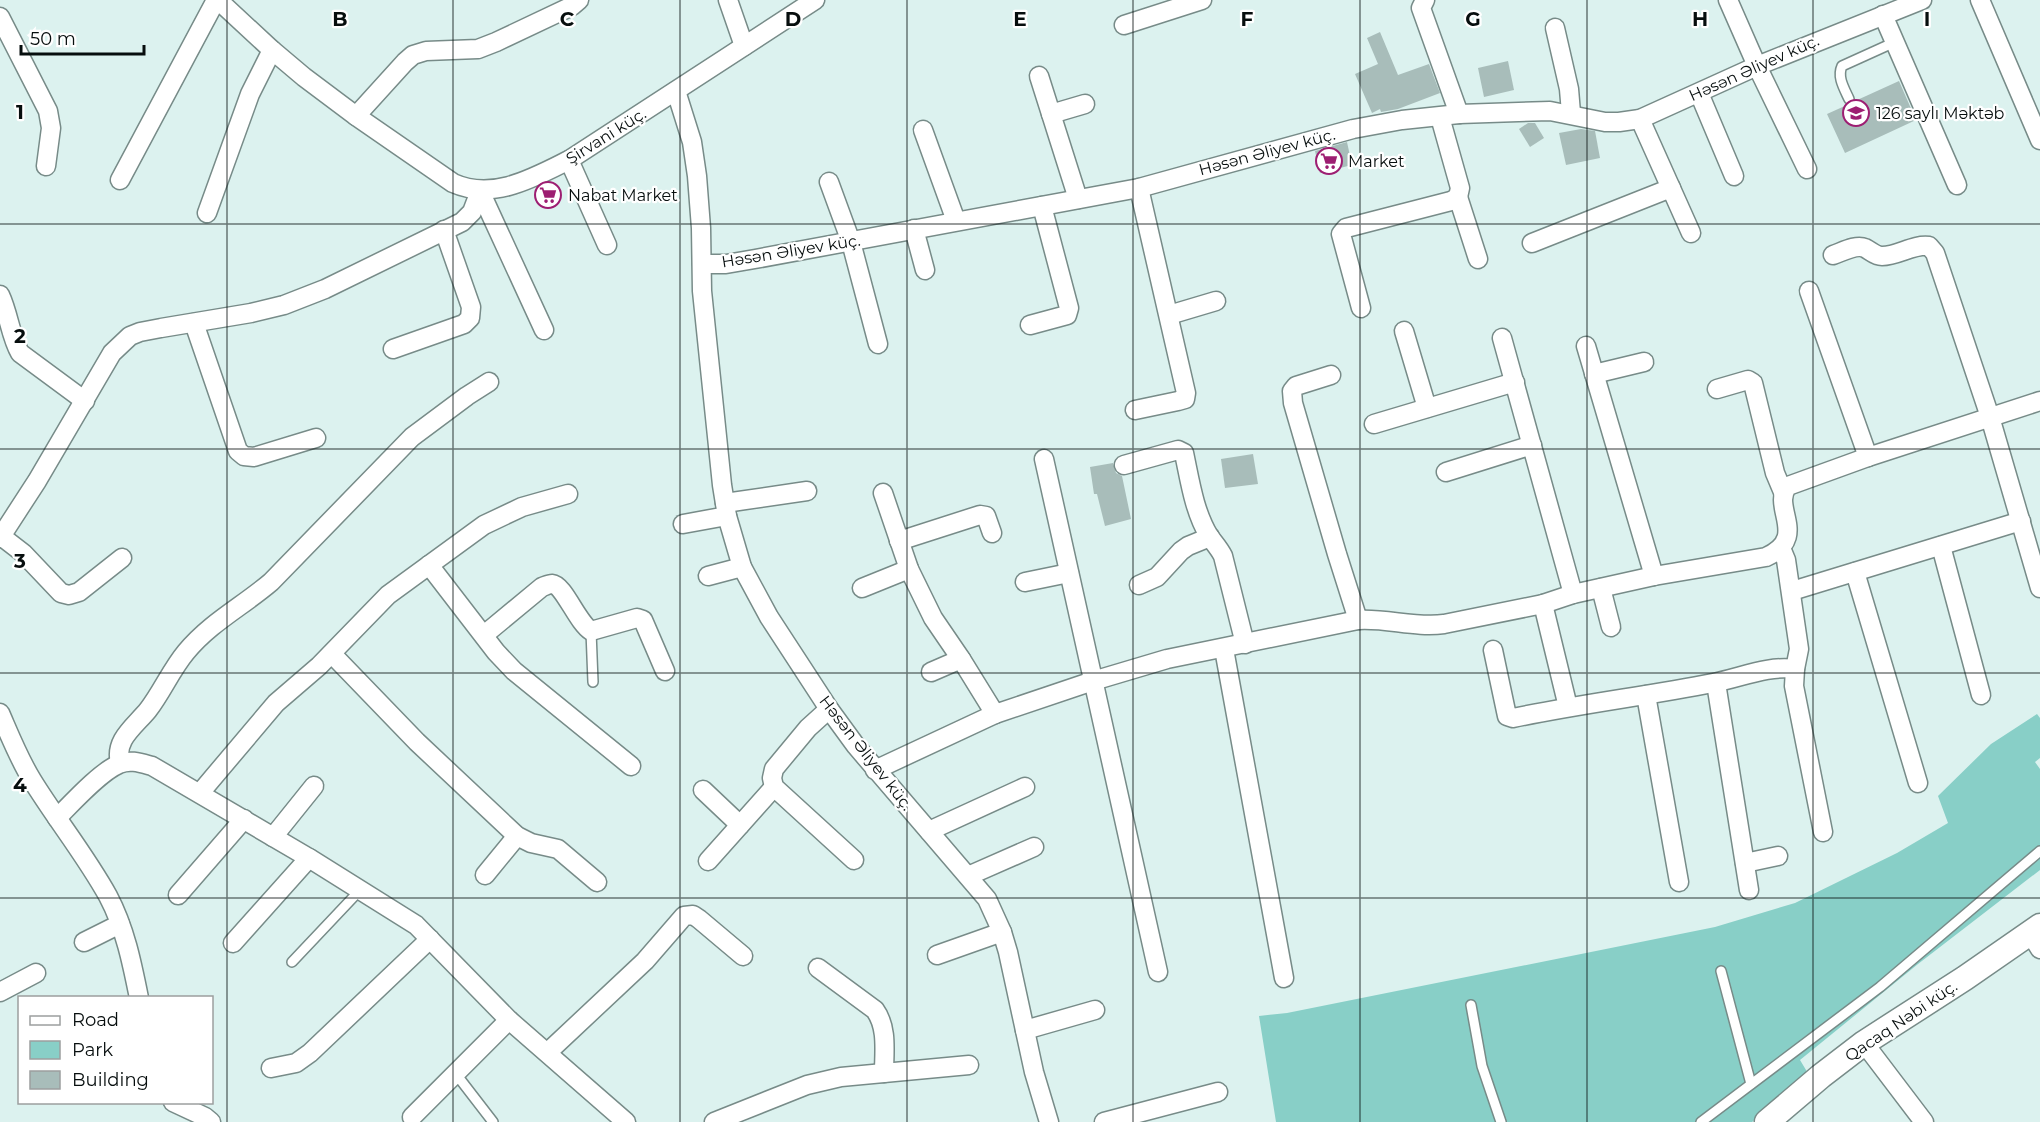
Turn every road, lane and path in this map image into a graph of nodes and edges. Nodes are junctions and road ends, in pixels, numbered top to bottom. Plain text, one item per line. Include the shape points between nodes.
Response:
1 (217, 0) edge
2 (579, 0) edge
3 (728, 0) edge
4 (815, 0) edge
5 (1202, 0) edge
6 (1425, 0) edge
7 (1728, 0) edge
8 (1922, 0) edge
9 (1980, 0) edge
10 (1883, 15) junction
11 (0, 17) edge
12 (1124, 25) dead end
13 (1555, 28) dead end
14 (1895, 42) junction
15 (744, 46) junction
16 (272, 51) junction
17 (1756, 66) junction
18 (1039, 76) dead end
19 (676, 91) junction
20 (1699, 93) junction
21 (1849, 99) dead end
22 (1085, 104) dead end
23 (1571, 113) junction
24 (1051, 114) junction
25 (1459, 114) junction
26 (356, 116) junction
27 (1440, 117) junction
28 (1640, 119) junction
29 (923, 130) dead end
30 (2040, 140) edge
31 (569, 160) junction
32 (46, 166) dead end
33 (1807, 169) dead end
34 (1734, 176) dead end
35 (120, 180) dead end
36 (829, 182) dead end
37 (1957, 185) dead end
38 (1139, 188) junction
39 (1671, 188) junction
40 (480, 190) junction
41 (1458, 197) junction
42 (1078, 199) junction
43 (1042, 206) junction
44 (207, 213) dead end
45 (956, 220) junction
46 (914, 229) junction
47 (444, 230) junction
48 (1691, 233) dead end
49 (851, 242) junction
50 (1532, 243) dead end
51 (607, 245) dead end
52 (1833, 255) dead end
53 (1478, 259) dead end
54 (702, 264) junction
55 (925, 270) dead end
56 (1809, 291) dead end
57 (0, 295) edge
58 (1216, 302) dead end
59 (1361, 308) dead end
60 (1170, 315) junction
61 (194, 323) junction
62 (1030, 325) dead end
63 (544, 330) dead end
64 (1404, 332) dead end
65 (1502, 338) dead end
66 (878, 344) dead end
67 (1586, 346) dead end
68 (393, 349) dead end
69 (1644, 363) dead end
70 (1594, 374) junction
71 (1331, 375) dead end
72 (489, 382) dead end
73 (1515, 382) junction
74 (1717, 388) dead end
75 (86, 401) junction
76 (2040, 401) edge
77 (1427, 408) junction
78 (1135, 410) dead end
79 (1990, 417) junction
80 (1374, 424) dead end
81 (316, 438) dead end
82 (1532, 445) junction
83 (1868, 457) junction
84 (1044, 459) dead end
85 (1124, 465) dead end
86 (1446, 472) dead end
87 (807, 491) dead end
88 (1783, 492) junction
89 (883, 493) dead end
90 (568, 494) dead end
91 (726, 510) junction
92 (2021, 521) junction
93 (683, 524) dead end
94 (992, 532) dead end
95 (0, 537) edge
96 (1210, 537) junction
97 (899, 541) junction
98 (1941, 546) junction
99 (1781, 548) junction
100 (122, 558) dead end
101 (429, 565) junction
102 (742, 567) junction
103 (909, 570) junction
104 (1855, 572) junction
105 (1069, 573) junction
106 (708, 576) dead end
107 (1654, 576) junction
108 (1025, 582) dead end
109 (1139, 585) dead end
110 (862, 588) dead end
111 (1601, 588) junction
112 (2040, 588) edge
113 (1792, 591) junction
114 (1573, 594) junction
115 (1543, 604) junction
116 (1358, 620) junction
117 (1611, 627) dead end
118 (591, 631) junction
119 (484, 635) junction
120 (1245, 644) junction
121 (1224, 649) junction
122 (1493, 650) dead end
123 (332, 654) junction
124 (961, 659) junction
125 (1795, 669) junction
126 (665, 671) dead end
127 (932, 672) dead end
128 (1093, 681) junction
129 (593, 682) dead end
130 (1716, 683) junction
131 (1646, 695) junction
132 (1981, 695) dead end
133 (1568, 707) junction
134 (829, 709) junction
135 (0, 713) edge
136 (995, 714) junction
137 (120, 763) junction
138 (632, 766) dead end
139 (875, 770) junction
140 (1918, 783) dead end
141 (314, 786) dead end
142 (774, 787) junction
143 (1025, 787) dead end
144 (703, 790) dead end
145 (200, 793) junction
146 (57, 818) junction
147 (244, 819) junction
148 (740, 825) junction
149 (929, 831) junction
150 (1823, 832) dead end
151 (517, 836) junction
152 (273, 837) junction
153 (1034, 847) dead end
154 (2040, 851) edge
155 (1778, 856) dead end
156 (309, 858) junction
157 (854, 860) dead end
158 (708, 861) dead end
159 (1745, 863) junction
160 (485, 875) dead end
161 (968, 876) junction
162 (597, 882) dead end
163 (1679, 882) dead end
164 (361, 889) junction
165 (1749, 890) dead end
166 (178, 895) dead end
167 (120, 924) junction
168 (1002, 932) junction
169 (2037, 936) edge
170 (430, 939) junction
171 (84, 942) dead end
172 (233, 943) dead end
173 (743, 956) dead end
174 (937, 956) dead end
175 (292, 962) dead end
176 (818, 968) dead end
177 (1721, 971) dead end
178 (1158, 972) dead end
179 (36, 973) dead end
180 (1284, 978) dead end
181 (0, 992) edge
182 (139, 996) edge
183 (1471, 1005) dead end
184 (1095, 1010) dead end
185 (509, 1020) junction
186 (1025, 1030) junction
187 (1864, 1043) junction
188 (548, 1052) junction
189 (969, 1065) dead end
190 (271, 1068) dead end
191 (884, 1073) junction
192 (456, 1074) junction
193 (1752, 1084) junction
194 (1218, 1092) dead end
195 (177, 1104) edge
196 (412, 1117) dead end
197 (211, 1122) edge
198 (493, 1122) edge
199 (626, 1122) edge
200 (714, 1122) edge
201 (1049, 1122) edge
202 (1104, 1122) edge
203 (1502, 1122) edge
204 (1701, 1122) edge
205 (1767, 1122) edge
206 (1923, 1122) edge

1 - 16 street, Şirvani küç.
1 - 35 street
2 - 26 street via 478,49 414,55
3 - 15 street
4 - 15 street, Şirvani küç.
5 - 12 street
6 - 25 street via 1421,8
7 - 17 street
8 - 10 street, Həsən Əliyev küç.
9 - 30 street
10 - 14 street
10 - 17 street, Həsən Əliyev küç.
11 - 32 street via 48,111 51,128
13 - 23 street
14 - 21 lane via 1842,66 1840,79
14 - 37 street
15 - 19 street, Şirvani küç.
16 - 26 street, Şirvani küç.
16 - 44 street via 250,94
17 - 20 street, Həsən Əliyev küç.
17 - 33 street
18 - 24 street
19 - 31 street, Şirvani küç.
19 - 54 street, Həsən Əliyev küç. via 692,142
20 - 28 street, Həsən Əliyev küç.
20 - 34 street
22 - 24 street
23 - 25 street, Həsən Əliyev küç.
23 - 28 street, Həsən Əliyev küç. via 1605,122
24 - 42 street
25 - 27 street, Həsən Əliyev küç.
26 - 40 street, Şirvani küç. via 453,183
27 - 38 street, Həsən Əliyev küç. via 1353,129
27 - 41 street via 1460,188
28 - 39 street
29 - 45 street
31 - 40 street, Şirvani küç. via 534,178
31 - 51 street
36 - 49 street
38 - 42 street, Həsən Əliyev küç.
38 - 60 street
39 - 48 street
39 - 50 street
40 - 47 street via 469,217
40 - 63 street
41 - 53 street
41 - 59 street via 1346,228 1341,241
42 - 43 street, Həsən Əliyev küç.
43 - 45 street, Həsən Əliyev küç.
43 - 62 street via 1069,308 1067,315
45 - 46 street, Həsən Əliyev küç.
46 - 49 street, Həsən Əliyev küç.
46 - 55 street
47 - 61 street via 284,305
47 - 68 street via 471,307 470,318 464,324
49 - 54 street, Həsən Əliyev küç. via 726,264
49 - 66 street
52 - 79 street via 1859,247 1883,256 1929,246 1935,253
54 - 91 street, Həsən Əliyev küç.
56 - 83 street
57 - 75 street via 20,353
58 - 60 street
60 - 78 street via 1185,399
61 - 75 street via 130,336 112,353
61 - 81 street via 238,452 254,457
64 - 77 street
65 - 73 street
67 - 70 street
69 - 70 street
70 - 107 street
71 - 116 street via 1296,386 1292,391 1293,403
72 - 137 street via 412,437 271,582 199,639 121,741 117,753
73 - 77 street
73 - 82 street
74 - 88 street via 1748,380 1753,383
75 - 95 street
76 - 79 street
77 - 80 street
79 - 83 street
79 - 92 street
82 - 86 street
82 - 114 street
83 - 88 street via 1799,480
84 - 105 street
85 - 96 street via 1178,450 1184,453 1195,502
87 - 91 street
88 - 99 street via 1788,527
89 - 97 street
90 - 101 street via 522,507 484,525
91 - 93 street
91 - 102 street, Həsən Əliyev küç.
92 - 98 street
92 - 112 street
94 - 97 street via 986,516 980,515
95 - 100 street via 69,596
96 - 109 street via 1188,546 1157,577
96 - 120 street via 1223,555
97 - 103 street
98 - 104 street
98 - 132 street
99 - 107 street via 1766,557
99 - 113 street
101 - 119 street
101 - 123 street via 388,595
102 - 106 street
102 - 134 street, Həsən Əliyev küç. via 769,617
103 - 110 street
103 - 124 street via 933,618
104 - 113 street
104 - 140 street
105 - 108 street
105 - 128 street
107 - 111 street
111 - 114 street
111 - 117 street
113 - 125 street via 1799,649
114 - 115 street
115 - 116 street via 1430,626
115 - 133 street
116 - 120 street
118 - 119 street via 560,588 552,584 542,586
118 - 126 street via 637,618 643,620
118 - 129 lane
119 - 138 street via 514,671
120 - 121 street
121 - 128 street via 1167,659
121 - 180 street
122 - 133 street via 1507,716
123 - 145 street via 276,703
123 - 151 street via 417,742
124 - 127 street
124 - 136 street
125 - 130 street via 1776,668
125 - 150 street via 1794,686
128 - 136 street
128 - 178 street
130 - 131 street
130 - 159 street
131 - 133 street
131 - 163 street
134 - 139 street, Həsən Əliyev küç.
134 - 142 street via 774,769
135 - 146 street via 19,758
136 - 139 street
137 - 145 street via 136,761 152,766
137 - 146 street
139 - 149 street, Həsən Əliyev küç.
141 - 152 street
142 - 148 street
142 - 157 street
143 - 149 street
144 - 148 street
145 - 147 street
146 - 167 street via 108,896
147 - 152 street
147 - 166 street
148 - 158 street
149 - 161 street, Həsən Əliyev küç.
151 - 160 street
151 - 162 street via 558,849
152 - 156 street
153 - 161 street
154 - 193 lane via 1880,987
155 - 159 street
156 - 164 street
156 - 172 street
159 - 165 street
161 - 168 street, Həsən Əliyev küç. via 987,898
164 - 170 street via 416,925
164 - 175 lane
167 - 171 street
167 - 182 street
168 - 174 street
168 - 186 street, Həsən Əliyev küç.
169 - 187 street, Qacaq Nəbi küç.
170 - 185 street
170 - 190 street via 310,1053 296,1063
173 - 188 street via 699,919 684,916 645,960
176 - 191 street via 875,1010 881,1019
177 - 193 lane
179 - 181 street
183 - 203 lane via 1482,1066
184 - 186 street
185 - 188 street
185 - 192 street
186 - 201 street, Həsən Əliyev küç.
187 - 205 street, Qacaq Nəbi küç.
187 - 206 street
188 - 199 street
189 - 191 street
191 - 200 street via 807,1084
192 - 196 street
192 - 198 lane
193 - 204 lane
194 - 202 street
195 - 197 street

